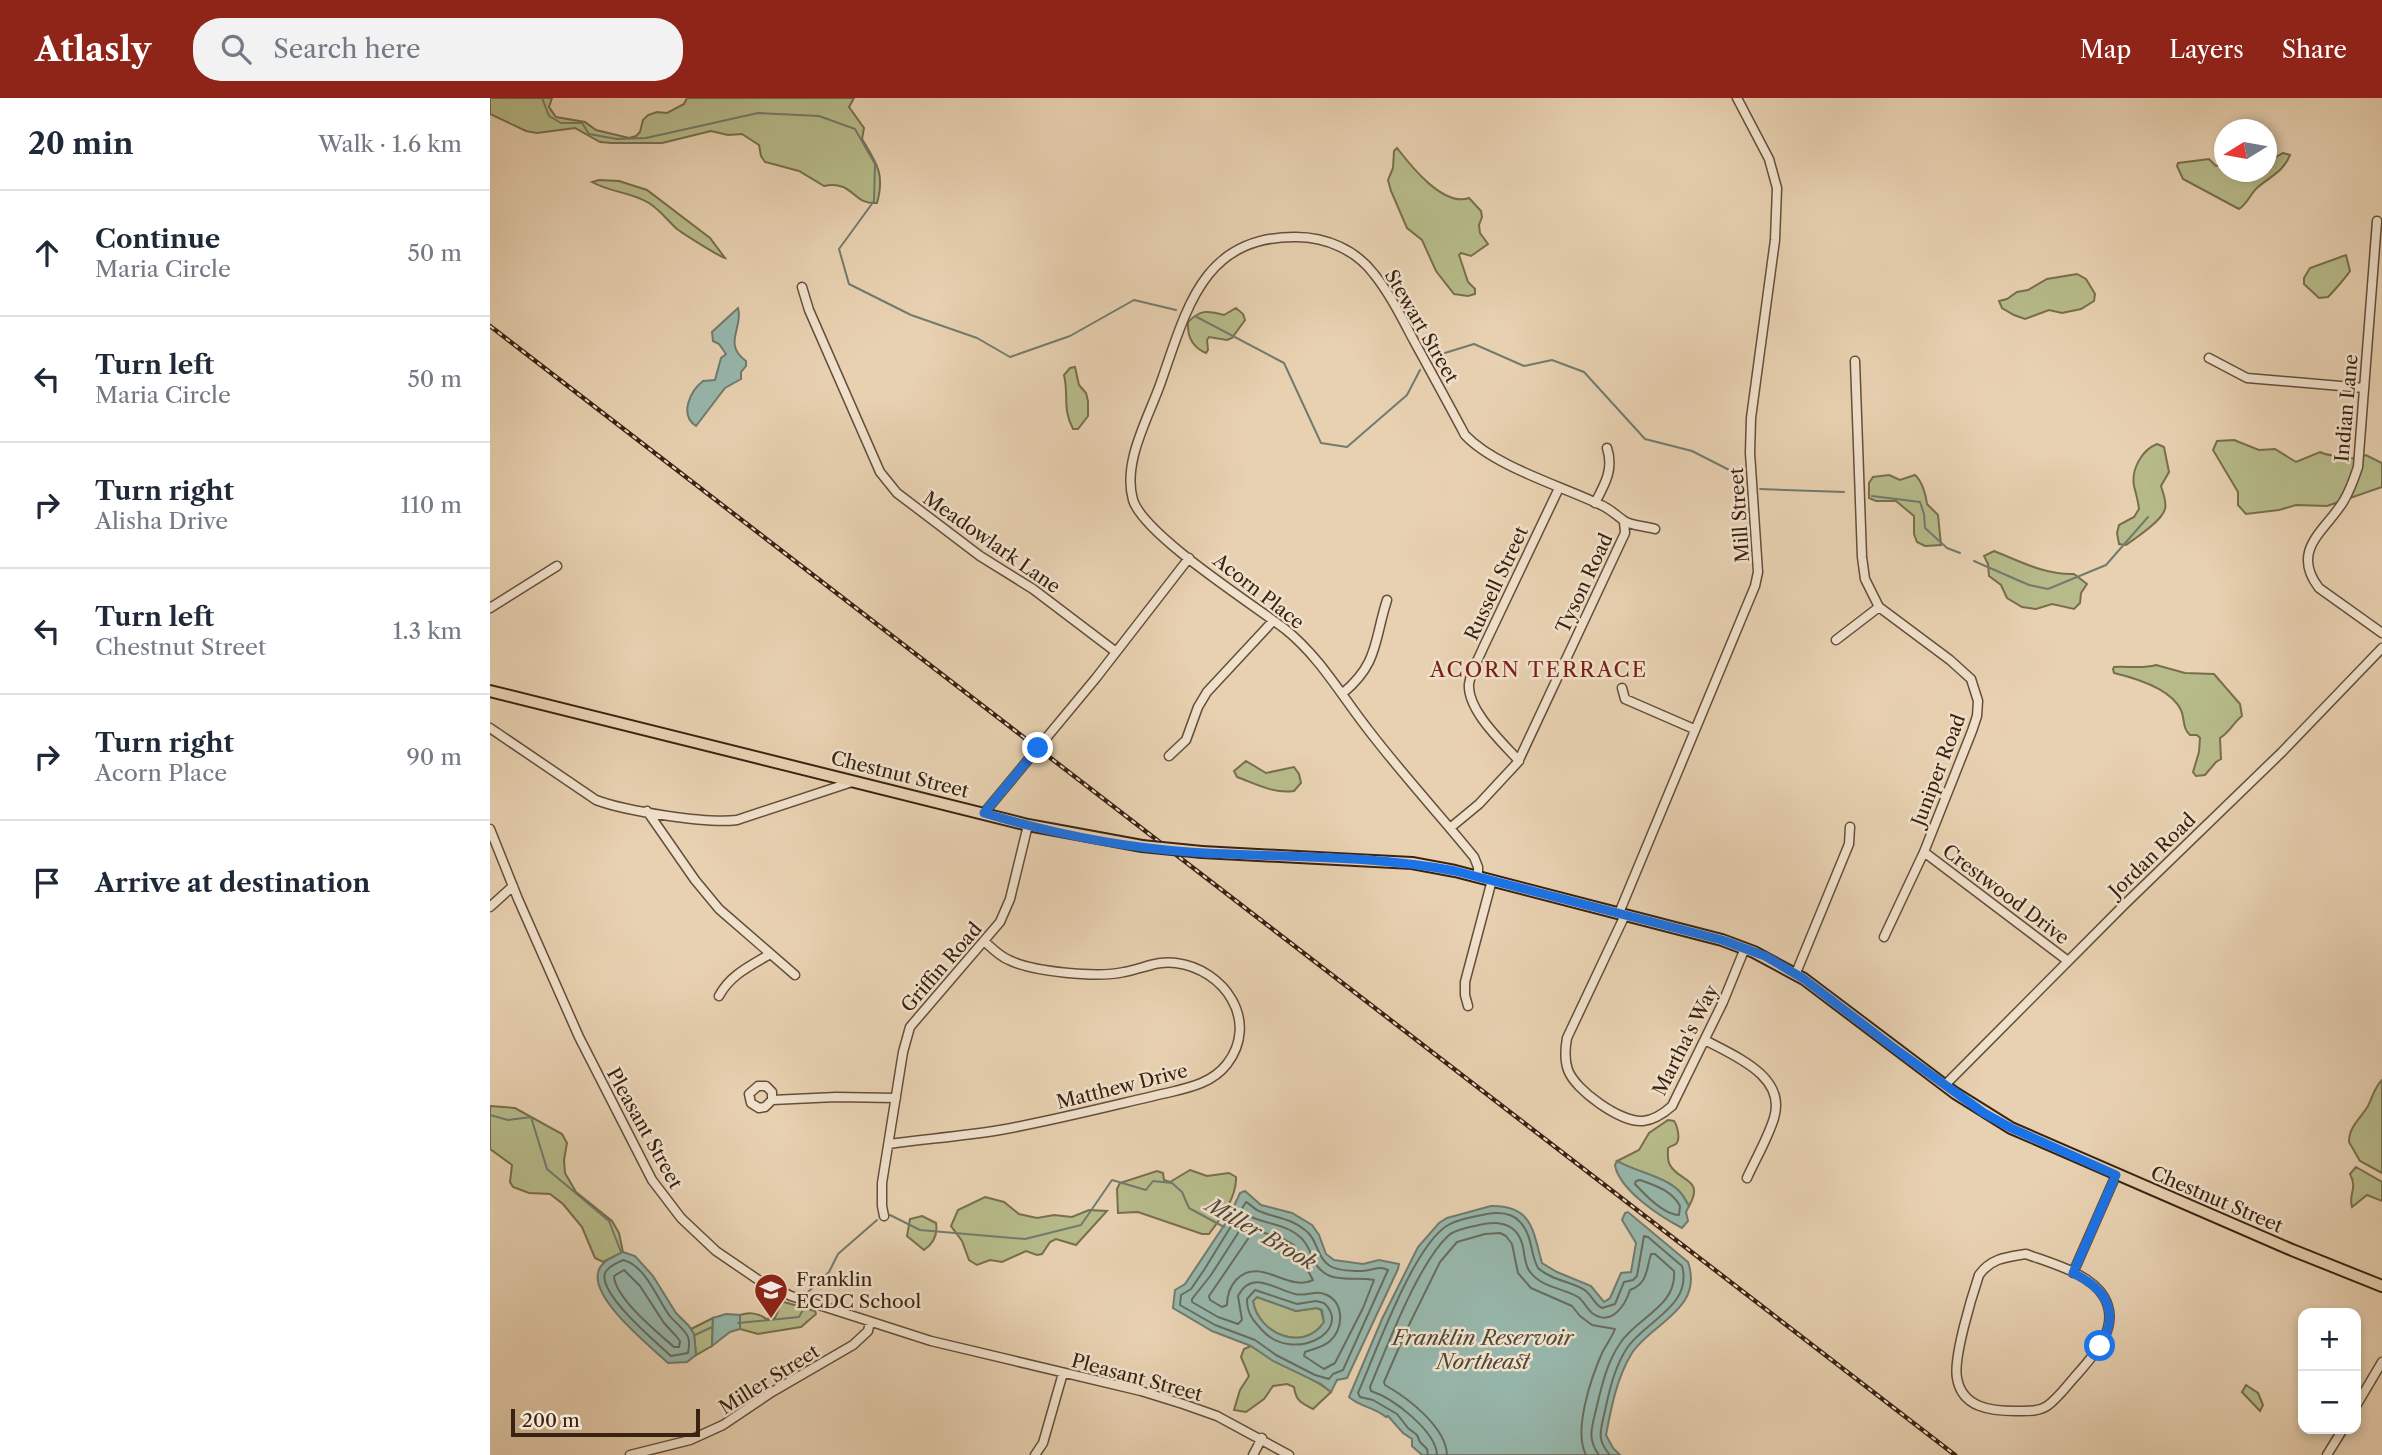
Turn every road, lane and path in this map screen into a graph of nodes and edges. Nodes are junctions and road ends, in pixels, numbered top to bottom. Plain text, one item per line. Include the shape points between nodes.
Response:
1 (1749, 98) edge
2 (1740, 102) edge
3 (2377, 221) dead end
4 (802, 287) dead end
5 (2209, 358) dead end
6 (1855, 360) dead end
7 (2364, 388) junction
8 (1607, 448) dead end
9 (1559, 488) junction
10 (1595, 503) junction
11 (1624, 522) junction
12 (1655, 528) dead end
13 (1189, 558) junction
14 (557, 566) dead end
15 (1387, 600) dead end
16 (1880, 607) junction
17 (490, 608) edge
18 (1273, 621) junction
19 (2382, 633) edge
20 (1836, 640) dead end
21 (2382, 648) edge
22 (1116, 652) junction
23 (1622, 688) dead end
24 (490, 691) edge
25 (1343, 693) junction
26 (490, 728) edge
27 (1695, 729) junction
28 (1170, 756) dead end
29 (1519, 761) junction
30 (856, 781) junction
31 (647, 811) junction
32 (984, 813) junction
33 (1028, 825) junction
34 (1850, 827) dead end
35 (1450, 828) junction
36 (490, 829) edge
37 (1924, 852) junction
38 (1478, 876) junction
39 (1492, 880) junction
40 (513, 886) junction
41 (490, 907) edge
42 (1622, 914) junction
43 (1884, 937) dead end
44 (984, 941) junction
45 (1745, 948) junction
46 (771, 954) junction
47 (2068, 961) junction
48 (1796, 973) junction
49 (795, 975) dead end
50 (719, 996) dead end
51 (1468, 1006) dead end
52 (1705, 1040) junction
53 (1944, 1084) junction
54 (896, 1098) junction
55 (772, 1100) dead end
56 (889, 1144) junction
57 (2116, 1175) junction
58 (1747, 1178) dead end
59 (884, 1216) dead end
60 (2073, 1273) junction
61 (2382, 1286) edge
62 (870, 1322) junction
63 (2382, 1362) edge
64 (1063, 1373) junction
65 (2361, 1398) edge
66 (2340, 1434) edge
67 (1262, 1438) junction
68 (630, 1455) edge
69 (1035, 1455) edge
70 (1252, 1455) edge
71 (1289, 1455) edge
72 (2327, 1455) edge

1 - 2 street
2 - 27 street, Mill Street via 1769,159 1777,188 1751,418 1758,572
3 - 7 street, Indian Lane
4 - 22 street, Meadowlark Lane via 888,484
5 - 7 street via 2247,378
6 - 16 street, Juniper Road via 1862,557 1865,579
7 - 19 street, Indian Lane via 2354,480 2310,545 2309,562 2319,588
8 - 10 street via 1611,468
9 - 10 street, Stewart Street
9 - 13 street, Stewart Street via 1477,448 1465,435 1373,272 1346,249 1316,237 1272,236 1239,248 1214,267 1188,305 1130,469 1133,498 1147,523
9 - 29 street, Russell Street via 1469,687 1478,713
10 - 11 street, Stewart Street
11 - 12 street, Stewart Street
11 - 29 street, Tyson Road via 1625,533
13 - 18 street, Acorn Place
13 - 22 street, Acorn Place
14 - 17 street
15 - 25 street via 1372,658
16 - 20 street
16 - 37 street, Juniper Road via 1971,679 1978,701 1972,731
18 - 25 street, Acorn Place via 1302,645
18 - 28 street via 1207,692 1186,740
21 - 47 street, Jordan Road
22 - 32 street, Acorn Place
23 - 27 street via 1625,699
24 - 30 main road, Chestnut Street
25 - 35 street, Acorn Place
26 - 31 street via 596,800
27 - 42 street, Mill Street
29 - 35 street, Tyson Road
30 - 31 street via 737,820
30 - 32 main road, Chestnut Street
31 - 46 street via 719,909
32 - 33 main road, Chestnut Street
33 - 38 main road, Chestnut Street, bridge via 1142,846 1412,863
33 - 44 street, Griffin Road via 1007,907
34 - 48 street via 1849,844
35 - 38 street, Acorn Place via 1474,857
36 - 40 street, Pleasant Street
37 - 43 street, Juniper Road
37 - 47 street, Crestwood Drive
38 - 39 main road, Chestnut Street
39 - 42 main road, Chestnut Street
39 - 51 street via 1465,982
40 - 41 street
40 - 62 street, Pleasant Street via 579,1037 666,1200 716,1251 760,1281
42 - 45 main road, Chestnut Street
42 - 52 street, Martha's Way via 1567,1038 1564,1057 1572,1078 1605,1107 1627,1119 1647,1120 1671,1107
44 - 54 street, Griffin Road via 910,1027
44 - 56 street, Matthew Drive via 1019,964 1086,975 1167,962 1203,970 1222,984 1236,1010 1239,1036 1233,1053 1217,1074 1190,1087 1017,1127
45 - 48 main road, Chestnut Street
45 - 52 street, Martha's Way
46 - 49 street
46 - 50 street via 732,977
47 - 53 street, Jordan Road
48 - 53 main road, Chestnut Street
52 - 58 street via 1758,1071 1772,1088 1774,1117
53 - 57 main road, Chestnut Street via 2011,1128
54 - 55 street
54 - 56 street, Griffin Road
56 - 59 street, Griffin Road via 881,1192
57 - 60 street
57 - 61 main road, Chestnut Street
60 - 60 street via 2026,1255 2001,1258 1984,1267 1956,1363 1959,1385 1969,1399 1991,1411 2040,1409 2059,1396 2079,1372 2105,1338 2110,1323 2099,1289
62 - 64 street, Pleasant Street
62 - 68 street, Miller Street via 868,1331 853,1345 723,1426 690,1440
63 - 65 street
64 - 67 street, Pleasant Street via 1183,1404
64 - 69 street via 1043,1443
66 - 72 street
67 - 70 street
67 - 71 street, Pleasant Street

